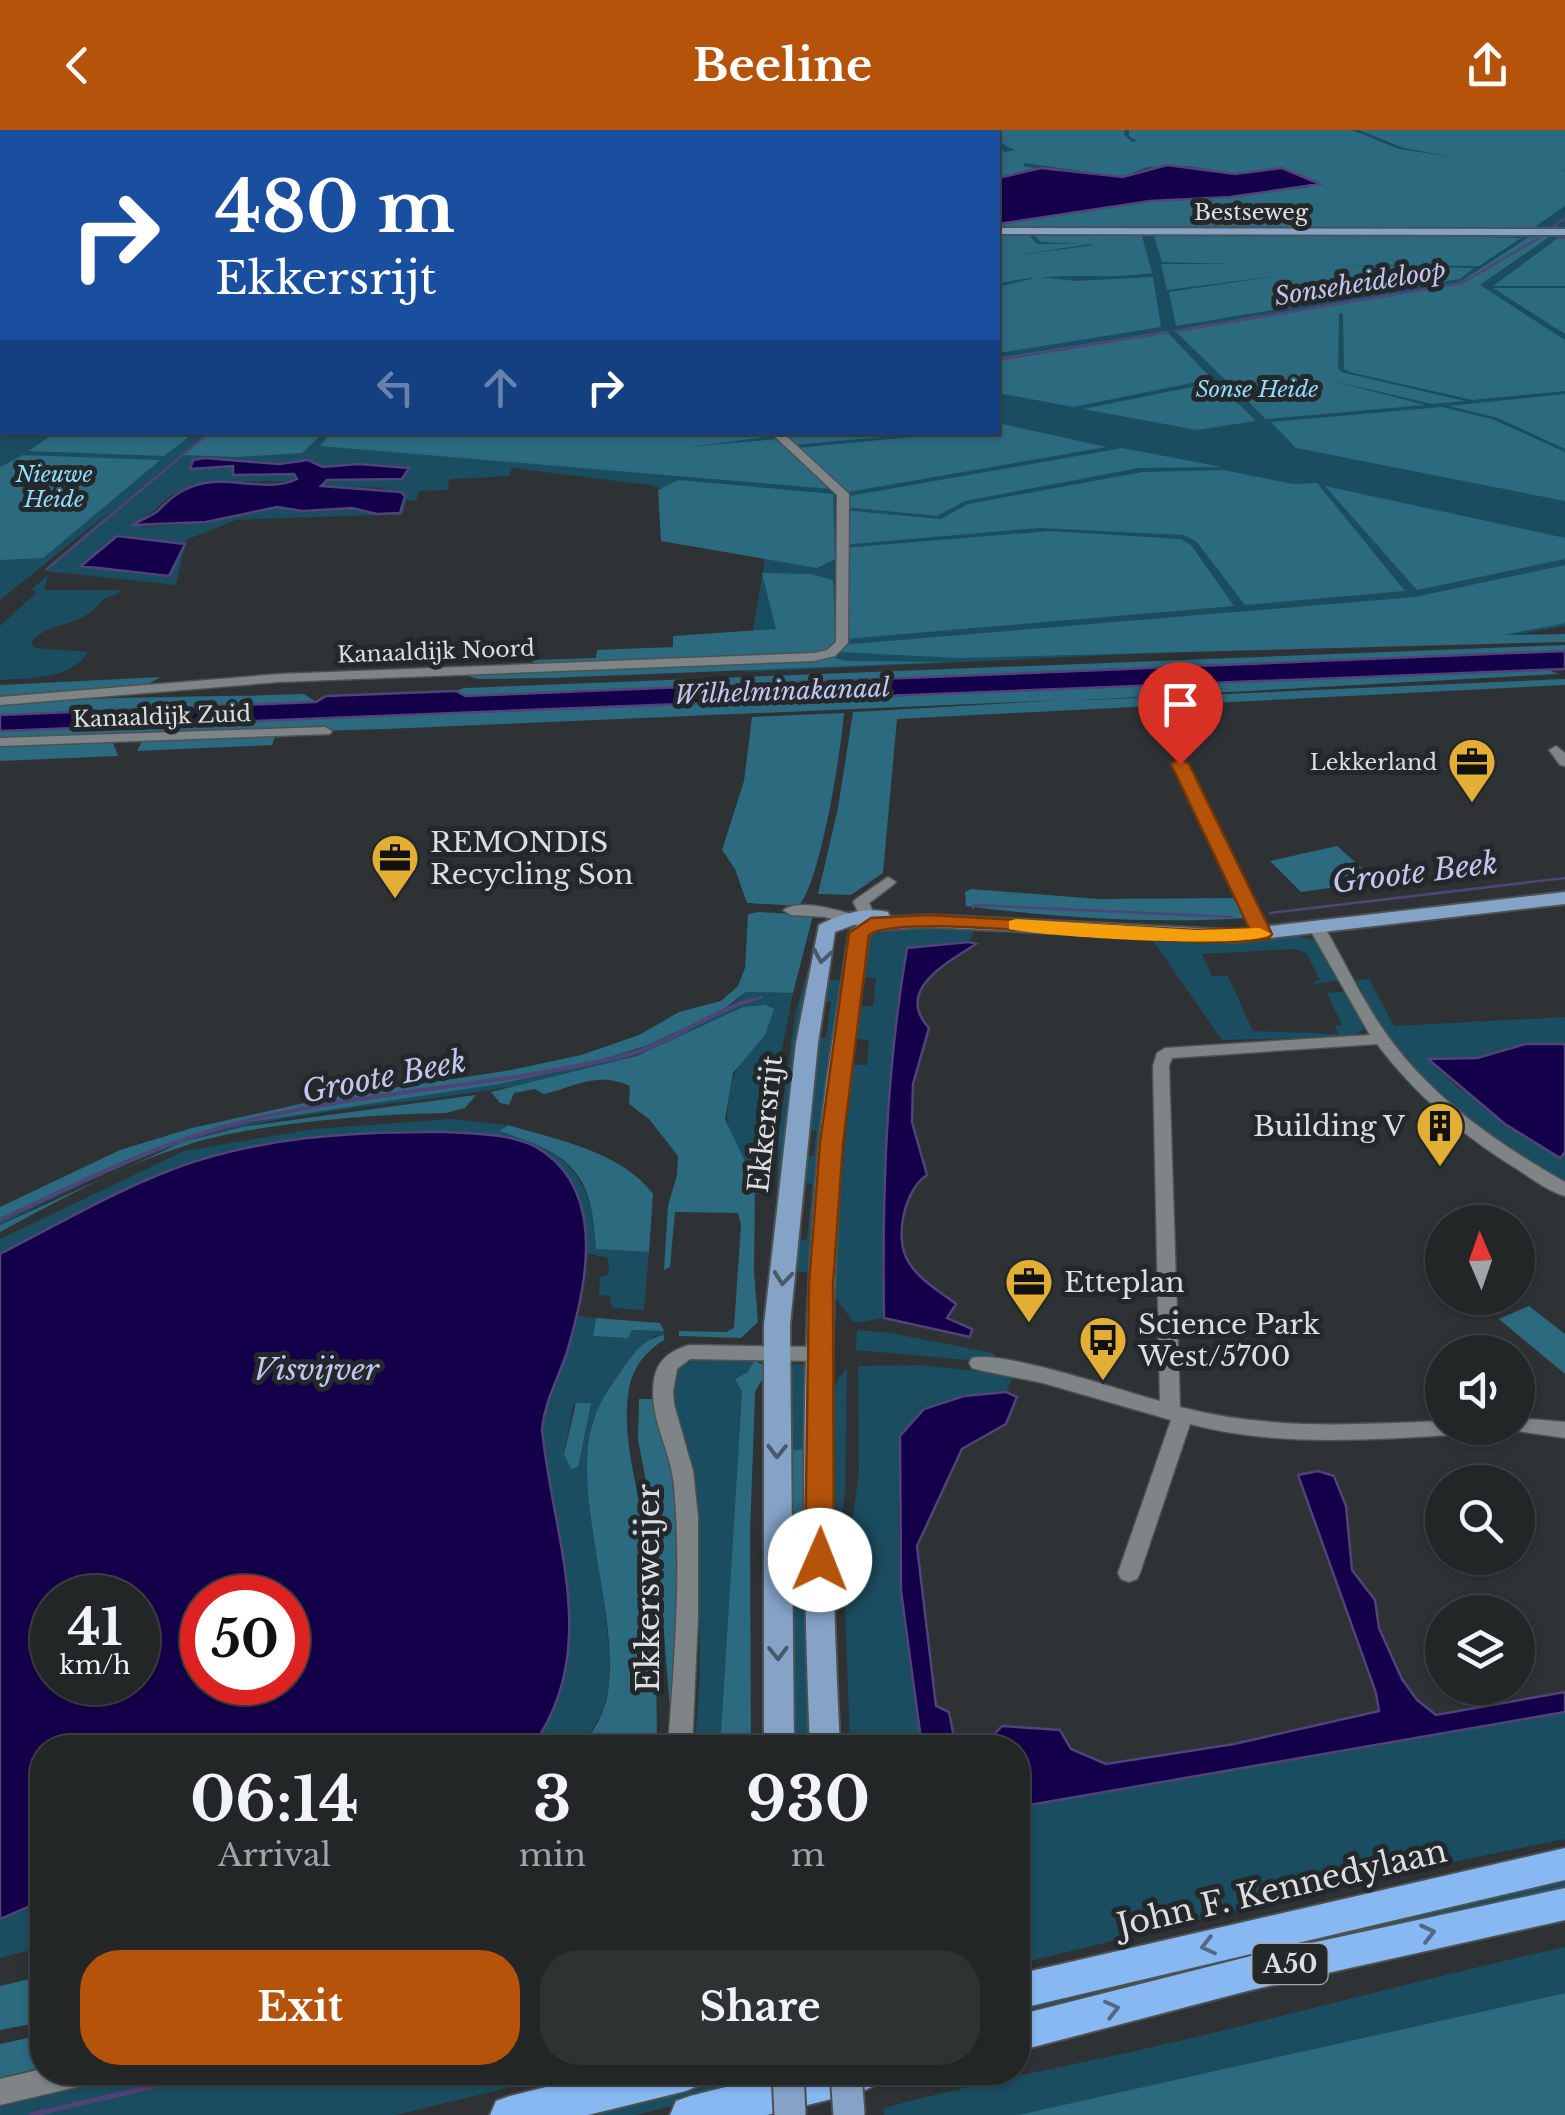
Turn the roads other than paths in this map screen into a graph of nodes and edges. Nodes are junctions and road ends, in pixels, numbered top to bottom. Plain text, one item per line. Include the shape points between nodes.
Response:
1 (1000, 232) edge
2 (1565, 233) edge
3 (778, 435) edge
4 (0, 701) edge
5 (325, 731) dead end
6 (0, 742) edge
7 (1180, 764) dead end
8 (888, 882) dead end
9 (1565, 898) edge
10 (791, 910) dead end
11 (862, 919) junction
12 (1318, 928) junction
13 (1262, 934) junction
14 (1381, 1039) junction
15 (1565, 1190) edge
16 (777, 1353) junction
17 (818, 1354) junction
18 (980, 1363) dead end
19 (1177, 1414) junction
20 (1535, 1426) edge
21 (1425, 1429) edge
22 (1565, 1430) edge
23 (1129, 1573) dead end
24 (681, 1735) edge
25 (779, 1735) edge
26 (824, 1735) edge
27 (1565, 1864) edge
28 (1565, 1904) edge
29 (1030, 1989) edge
30 (1030, 2031) edge
31 (30, 2085) edge
32 (633, 2085) edge
33 (789, 2085) edge
34 (809, 2085) edge
35 (847, 2085) edge
36 (0, 2092) edge
37 (510, 2115) edge
38 (690, 2115) edge
39 (790, 2115) edge
40 (849, 2115) edge

1 - 2 main road, Bestseweg
3 - 4 street, Kanaaldijk Noord via 843,494 842,643 831,653 279,678
5 - 6 street, Kanaaldijk Zuid
7 - 13 street
8 - 11 street via 861,902
9 - 12 main road
10 - 11 street
11 - 13 main road
11 -> 16 main road, Ekkersrijt via 826,930 806,1043
11 - 17 main road via 831,1143
12 - 13 main road
12 - 14 street
14 - 15 street via 1466,1126
14 - 19 street via 1165,1053
16 - 17 street
16 - 24 street, Ekkersweijer via 680,1354 662,1381 684,1479 689,1572
16 -> 25 main road, Ekkersrijt
17 - 26 main road
18 - 19 street via 1028,1370
19 - 21 street via 1324,1435
19 - 23 street
20 - 22 street
27 -> 29 highway, John F. Kennedylaan / A50
30 -> 28 highway, A50 via 1252,1973
31 - 36 street
32 - 37 highway
33 - 39 main road, bridge
34 - 38 highway
35 - 40 main road, bridge

